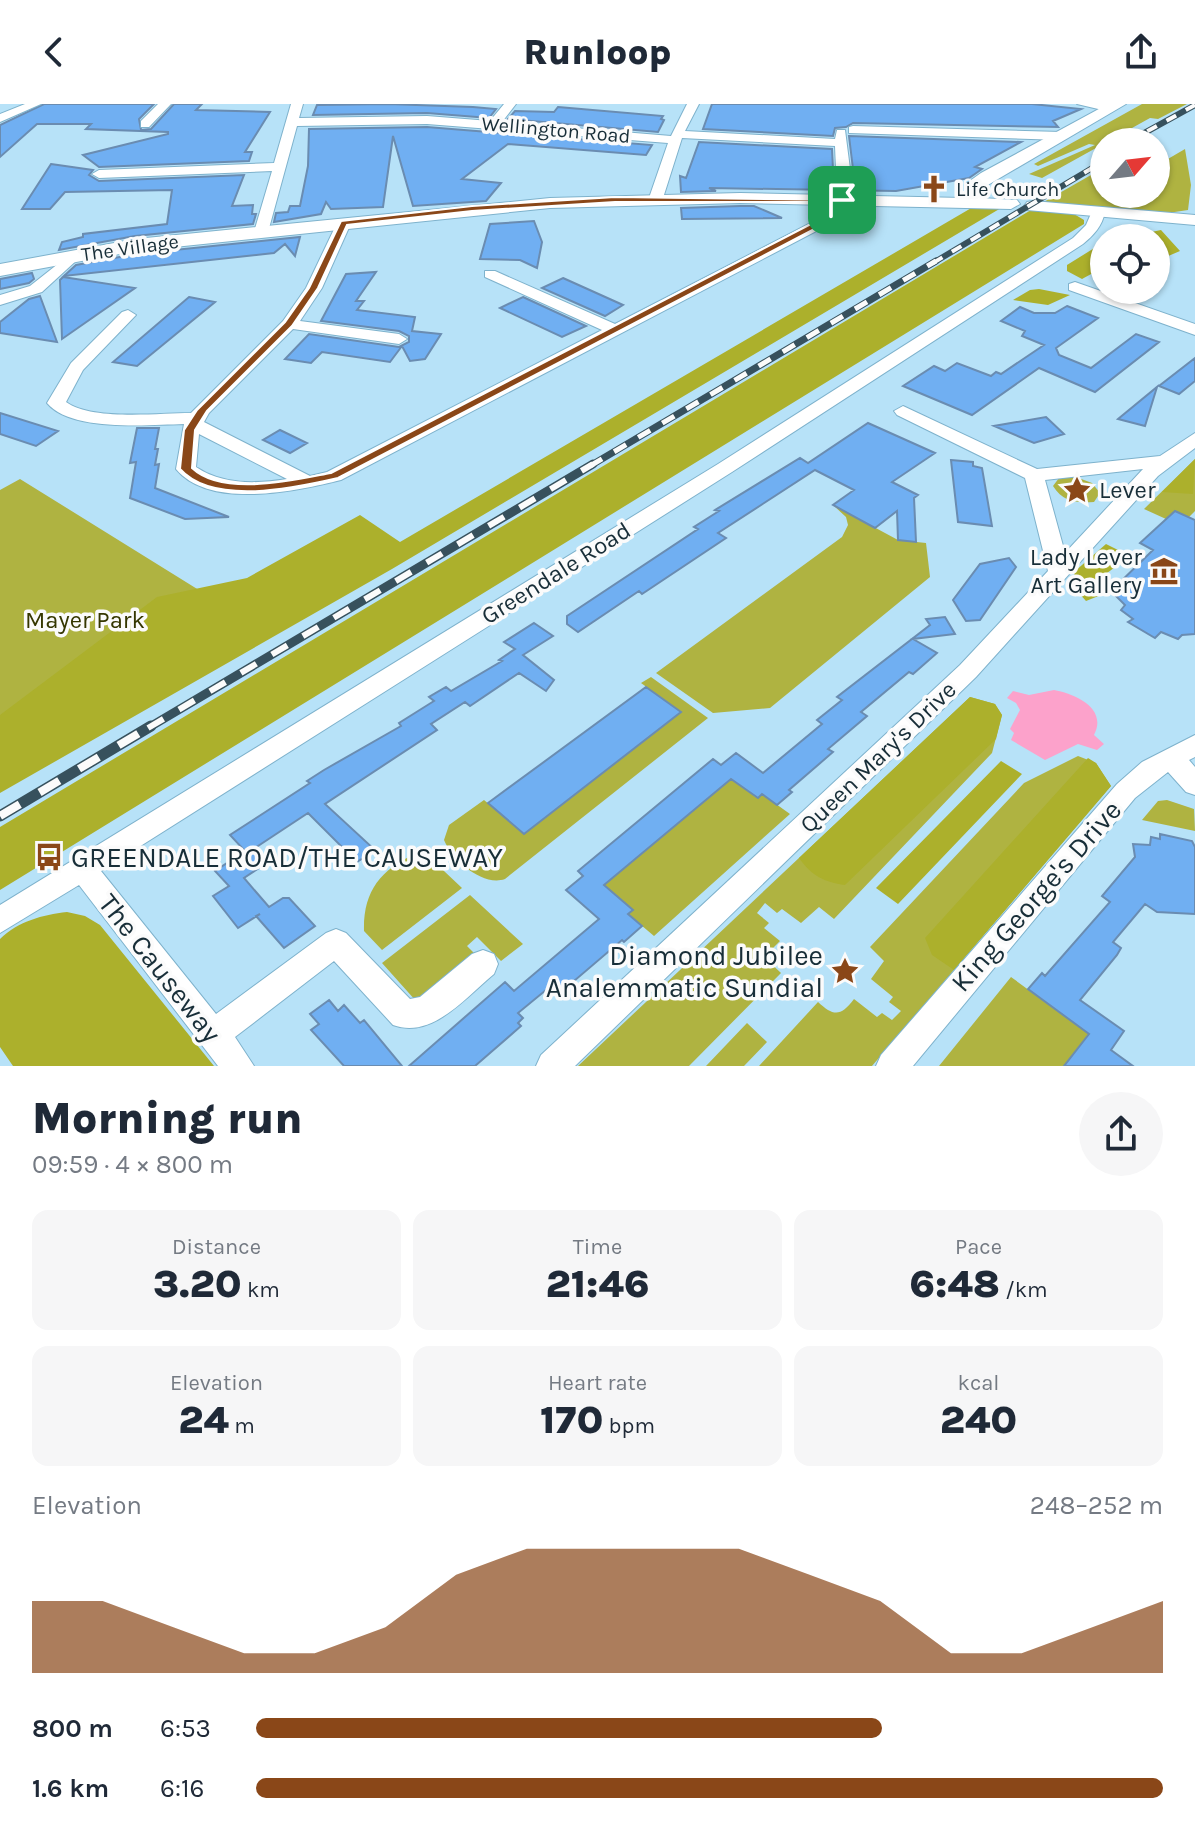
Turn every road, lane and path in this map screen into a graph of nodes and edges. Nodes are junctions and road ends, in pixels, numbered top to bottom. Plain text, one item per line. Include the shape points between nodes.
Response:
1 (35, 104) edge
2 (165, 104) edge
3 (297, 104) edge
4 (693, 104) edge
5 (1083, 104) edge
6 (509, 105) edge
7 (1115, 106) edge
8 (528, 108) dead end
9 (0, 118) edge
10 (293, 122) junction
11 (144, 124) dead end
12 (494, 125) junction
13 (845, 135) junction
14 (1061, 136) junction
15 (677, 137) junction
16 (277, 167) junction
17 (843, 169) dead end
18 (99, 174) dead end
19 (656, 198) junction
20 (842, 200) junction
21 (971, 202) junction
22 (1011, 204) dead end
23 (1033, 206) dead end
24 (1098, 212) junction
25 (1195, 220) edge
26 (344, 223) junction
27 (261, 232) junction
28 (73, 256) junction
29 (0, 270) edge
30 (490, 274) dead end
31 (1075, 287) dead end
32 (0, 300) edge
33 (128, 315) dead end
34 (289, 324) junction
35 (615, 330) junction
36 (1195, 330) edge
37 (399, 339) dead end
38 (903, 411) dead end
39 (195, 422) junction
40 (1195, 439) edge
41 (1166, 461) junction
42 (1034, 475) junction
43 (307, 482) junction
44 (1059, 572) junction
45 (1183, 751) edge
46 (1195, 785) edge
47 (83, 869) junction
48 (0, 920) edge
49 (483, 964) dead end
50 (213, 1035) junction
51 (238, 1066) edge
52 (552, 1066) edge
53 (892, 1066) edge

1 - 9 street
2 - 11 street
3 - 10 street
4 - 15 street
5 - 7 street
6 - 8 street
6 - 12 street
7 - 14 main road
10 - 12 street, Wellington Road via 405,113
10 - 16 street
12 - 15 street, Wellington Road
13 - 14 street, Wellington Road
13 - 15 street, Wellington Road
13 - 17 street
14 - 21 main road via 973,187
15 - 19 street
16 - 18 street
16 - 27 street
19 - 20 main road, The Village
19 - 26 main road, The Village
20 - 21 main road, The Village
20 - 35 street via 840,213
21 - 22 main road, The Village
23 - 24 main road
24 - 25 main road
24 - 47 street, Greendale Road via 1097,223 1079,240
26 - 27 main road, The Village
26 - 34 street via 314,288
27 - 28 main road, The Village
28 - 29 main road, The Village
28 - 32 street via 36,289
30 - 35 street
31 - 36 street
33 - 39 street via 61,388 56,403 60,410 88,417
34 - 37 street
34 - 39 street
35 - 43 street via 355,466
38 - 42 street
39 - 43 street
39 - 43 street via 186,469 198,480 221,486
40 - 41 street, Queen Mary's Drive
41 - 42 street
41 - 44 street, Queen Mary's Drive
42 - 44 street
44 - 52 street, Queen Mary's Drive via 968,671
45 - 46 street
45 - 53 street, King George's Drive via 1126,791
47 - 48 street, Greendale Road
47 - 50 street, The Causeway
49 - 50 street via 428,1010 404,1015 336,942
50 - 51 street, The Causeway

